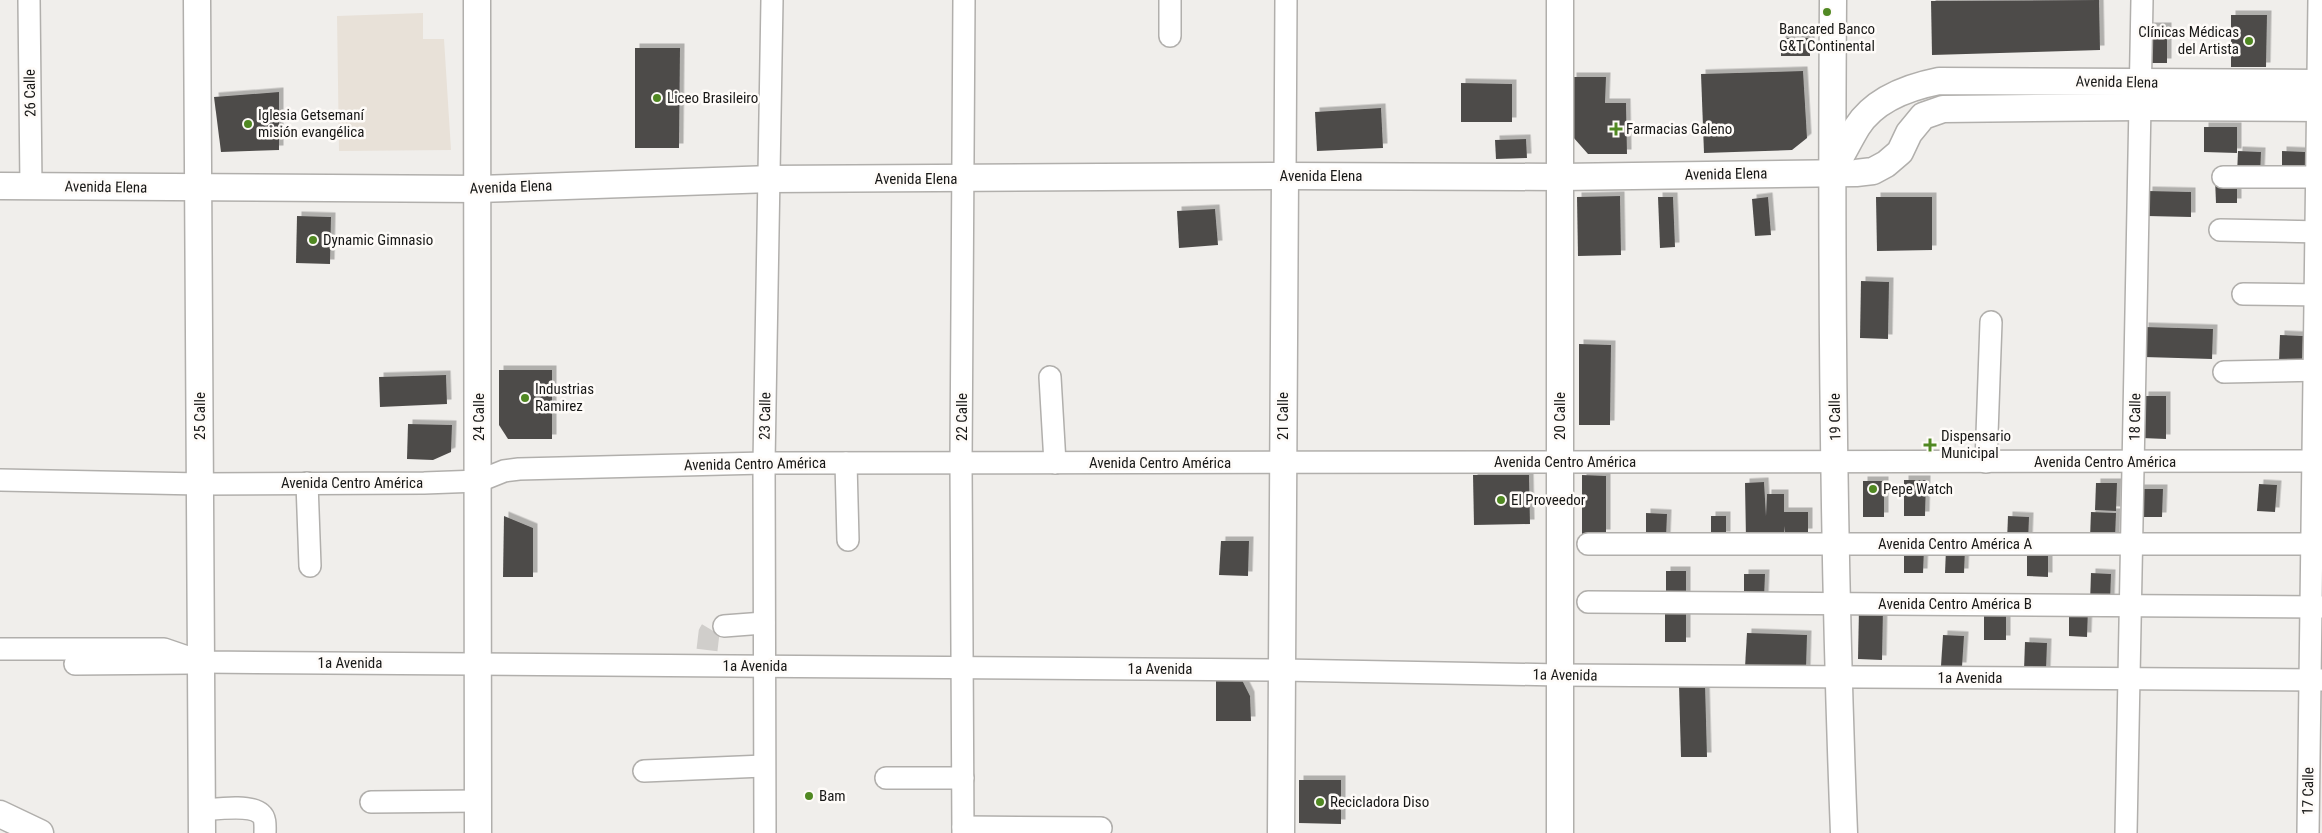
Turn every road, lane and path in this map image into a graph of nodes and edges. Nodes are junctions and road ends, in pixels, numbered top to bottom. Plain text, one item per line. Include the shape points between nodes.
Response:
1 (29, 0) edge
2 (197, 0) edge
3 (477, 0) edge
4 (772, 0) edge
5 (964, 0) edge
6 (1170, 0) edge
7 (1286, 0) edge
8 (1560, 0) edge
9 (1833, 0) edge
10 (2142, 0) edge
11 (2319, 0) edge
12 (1170, 36) dead end
13 (2140, 94) junction
14 (2320, 96) edge
15 (1832, 172) junction
16 (1285, 176) junction
17 (1560, 177) junction
18 (2223, 177) dead end
19 (2320, 177) edge
20 (768, 179) junction
21 (964, 179) junction
22 (0, 186) edge
23 (31, 186) junction
24 (198, 188) junction
25 (478, 189) junction
26 (2220, 230) dead end
27 (2319, 231) edge
28 (2243, 294) dead end
29 (2319, 294) edge
30 (1991, 322) dead end
31 (2318, 370) edge
32 (2224, 372) dead end
33 (1050, 376) dead end
34 (2318, 461) edge
35 (1283, 462) junction
36 (1560, 462) junction
37 (1835, 462) junction
38 (1986, 462) junction
39 (2134, 462) junction
40 (764, 463) junction
41 (846, 463) junction
42 (961, 463) junction
43 (1056, 463) junction
44 (0, 480) edge
45 (479, 481) junction
46 (307, 483) junction
47 (200, 484) junction
48 (848, 540) dead end
49 (1588, 544) dead end
50 (1836, 544) junction
51 (2132, 544) junction
52 (2317, 544) edge
53 (310, 566) dead end
54 (1588, 602) dead end
55 (1837, 604) junction
56 (2131, 605) junction
57 (2317, 607) edge
58 (764, 623) junction
59 (724, 626) tunnel mouth
60 (0, 648) edge
61 (202, 662) junction
62 (0, 663) edge
63 (480, 664) junction
64 (764, 666) junction
65 (963, 667) junction
66 (1282, 670) junction
67 (1560, 675) junction
68 (1838, 678) junction
69 (2130, 679) junction
70 (2316, 680) edge
71 (764, 766) junction
72 (644, 771) dead end
73 (886, 778) dead end
74 (963, 778) junction
75 (479, 801) junction
76 (371, 802) dead end
77 (0, 814) edge
78 (202, 821) edge
79 (1101, 828) dead end
80 (963, 830) edge
81 (40, 833) edge
82 (265, 833) edge
83 (478, 833) edge
84 (764, 833) edge
85 (1281, 833) edge
86 (1560, 833) edge
87 (1844, 833) edge
88 (2126, 833) edge
89 (2308, 833) edge

1 - 23 street, 26 Calle
2 - 24 main road, 25 Calle
3 - 25 main road, 24 Calle
4 - 20 street, 23 Calle
5 - 21 street, 22 Calle
6 - 12 street
7 - 16 street, 21 Calle
8 - 17 main road, 20 Calle
9 - 15 main road, 19 Calle
10 - 13 street, 18 Calle
11 - 14 street, 17 Calle
13 - 14 main road, Avenida Elena
13 - 15 main road, Avenida Elena via 1943,109 1923,116 1909,133 1900,152 1886,164 1873,171
13 - 15 main road, Avenida Elena via 1963,80 1919,85 1870,113 1857,127
13 - 39 street, 18 Calle
14 - 19 street, 17 Calle
15 - 17 main road, Avenida Elena
15 - 37 main road, 19 Calle
16 - 17 main road, Avenida Elena
16 - 21 main road, Avenida Elena
16 - 35 main road, 21 Calle
17 - 36 main road, 20 Calle
18 - 19 street
19 - 27 street, 17 Calle
20 - 21 main road, Avenida Elena
20 - 25 main road, Avenida Elena
20 - 40 street, 23 Calle
21 - 42 street, 22 Calle
22 - 23 main road, Avenida Elena
23 - 24 main road, Avenida Elena
24 - 25 main road, Avenida Elena
24 - 47 main road, 25 Calle
25 - 45 main road, 24 Calle
26 - 27 street
27 - 29 street, 17 Calle
28 - 29 street
29 - 31 street, 17 Calle
30 - 38 street
31 - 32 street
31 - 34 street, 17 Calle
33 - 43 street
34 - 39 street, Avenida Centro América
34 - 52 street, 17 Calle
35 - 36 street, Avenida Centro América
35 - 43 street, Avenida Centro América
35 - 66 main road, 21 Calle
36 - 37 street, Avenida Centro América
36 - 67 main road, 20 Calle
37 - 38 street, Avenida Centro América
37 - 50 main road, 19 Calle
38 - 39 street, Avenida Centro América
39 - 51 street, 18 Calle
40 - 41 street, Avenida Centro América
40 - 45 street, Avenida Centro América via 519,469
40 - 58 street, 23 Calle
41 - 42 street, Avenida Centro América
41 - 48 street
42 - 43 street, Avenida Centro América
42 - 65 street, 22 Calle
44 - 47 street, Avenida Centro América
45 - 46 street, Avenida Centro América
45 - 63 main road, 24 Calle
46 - 47 street, Avenida Centro América
46 - 53 street
47 - 61 main road, 25 Calle
49 - 50 street, Avenida Centro América A
50 - 51 street, Avenida Centro América A
50 - 55 main road, 19 Calle
51 - 52 street, Avenida Centro América A
51 - 56 street, 18 Calle
52 - 57 street, 17 Calle
54 - 55 street, Avenida Centro América B
55 - 56 street, Avenida Centro América B
55 - 68 main road, 19 Calle
56 - 57 street, Avenida Centro América B
56 - 69 street, 18 Calle
57 - 70 street, 17 Calle
58 - 59 street
58 - 64 street, 23 Calle
60 - 61 street, 1a Avenida via 164,649
61 - 62 street via 164,665
61 - 63 street, 1a Avenida
61 - 78 main road, 25 Calle
63 - 64 street, 1a Avenida via 707,658
63 - 75 main road, 24 Calle
64 - 65 street, 1a Avenida
64 - 71 street, 23 Calle
65 - 66 street, 1a Avenida
65 - 74 street, 22 Calle
66 - 67 street, 1a Avenida
66 - 85 main road, 21 Calle
67 - 68 street, 1a Avenida
67 - 86 main road, 20 Calle
68 - 69 street, 1a Avenida
68 - 87 main road, 19 Calle
69 - 70 street, 1a Avenida
69 - 88 street, 18 Calle
70 - 89 street, 17 Calle
71 - 72 street
71 - 84 street, 23 Calle
73 - 74 street
74 - 80 street, 22 Calle
75 - 76 street
75 - 83 main road, 24 Calle
77 - 81 main road
78 - 82 street via 244,808 255,810 265,820
79 - 80 street

